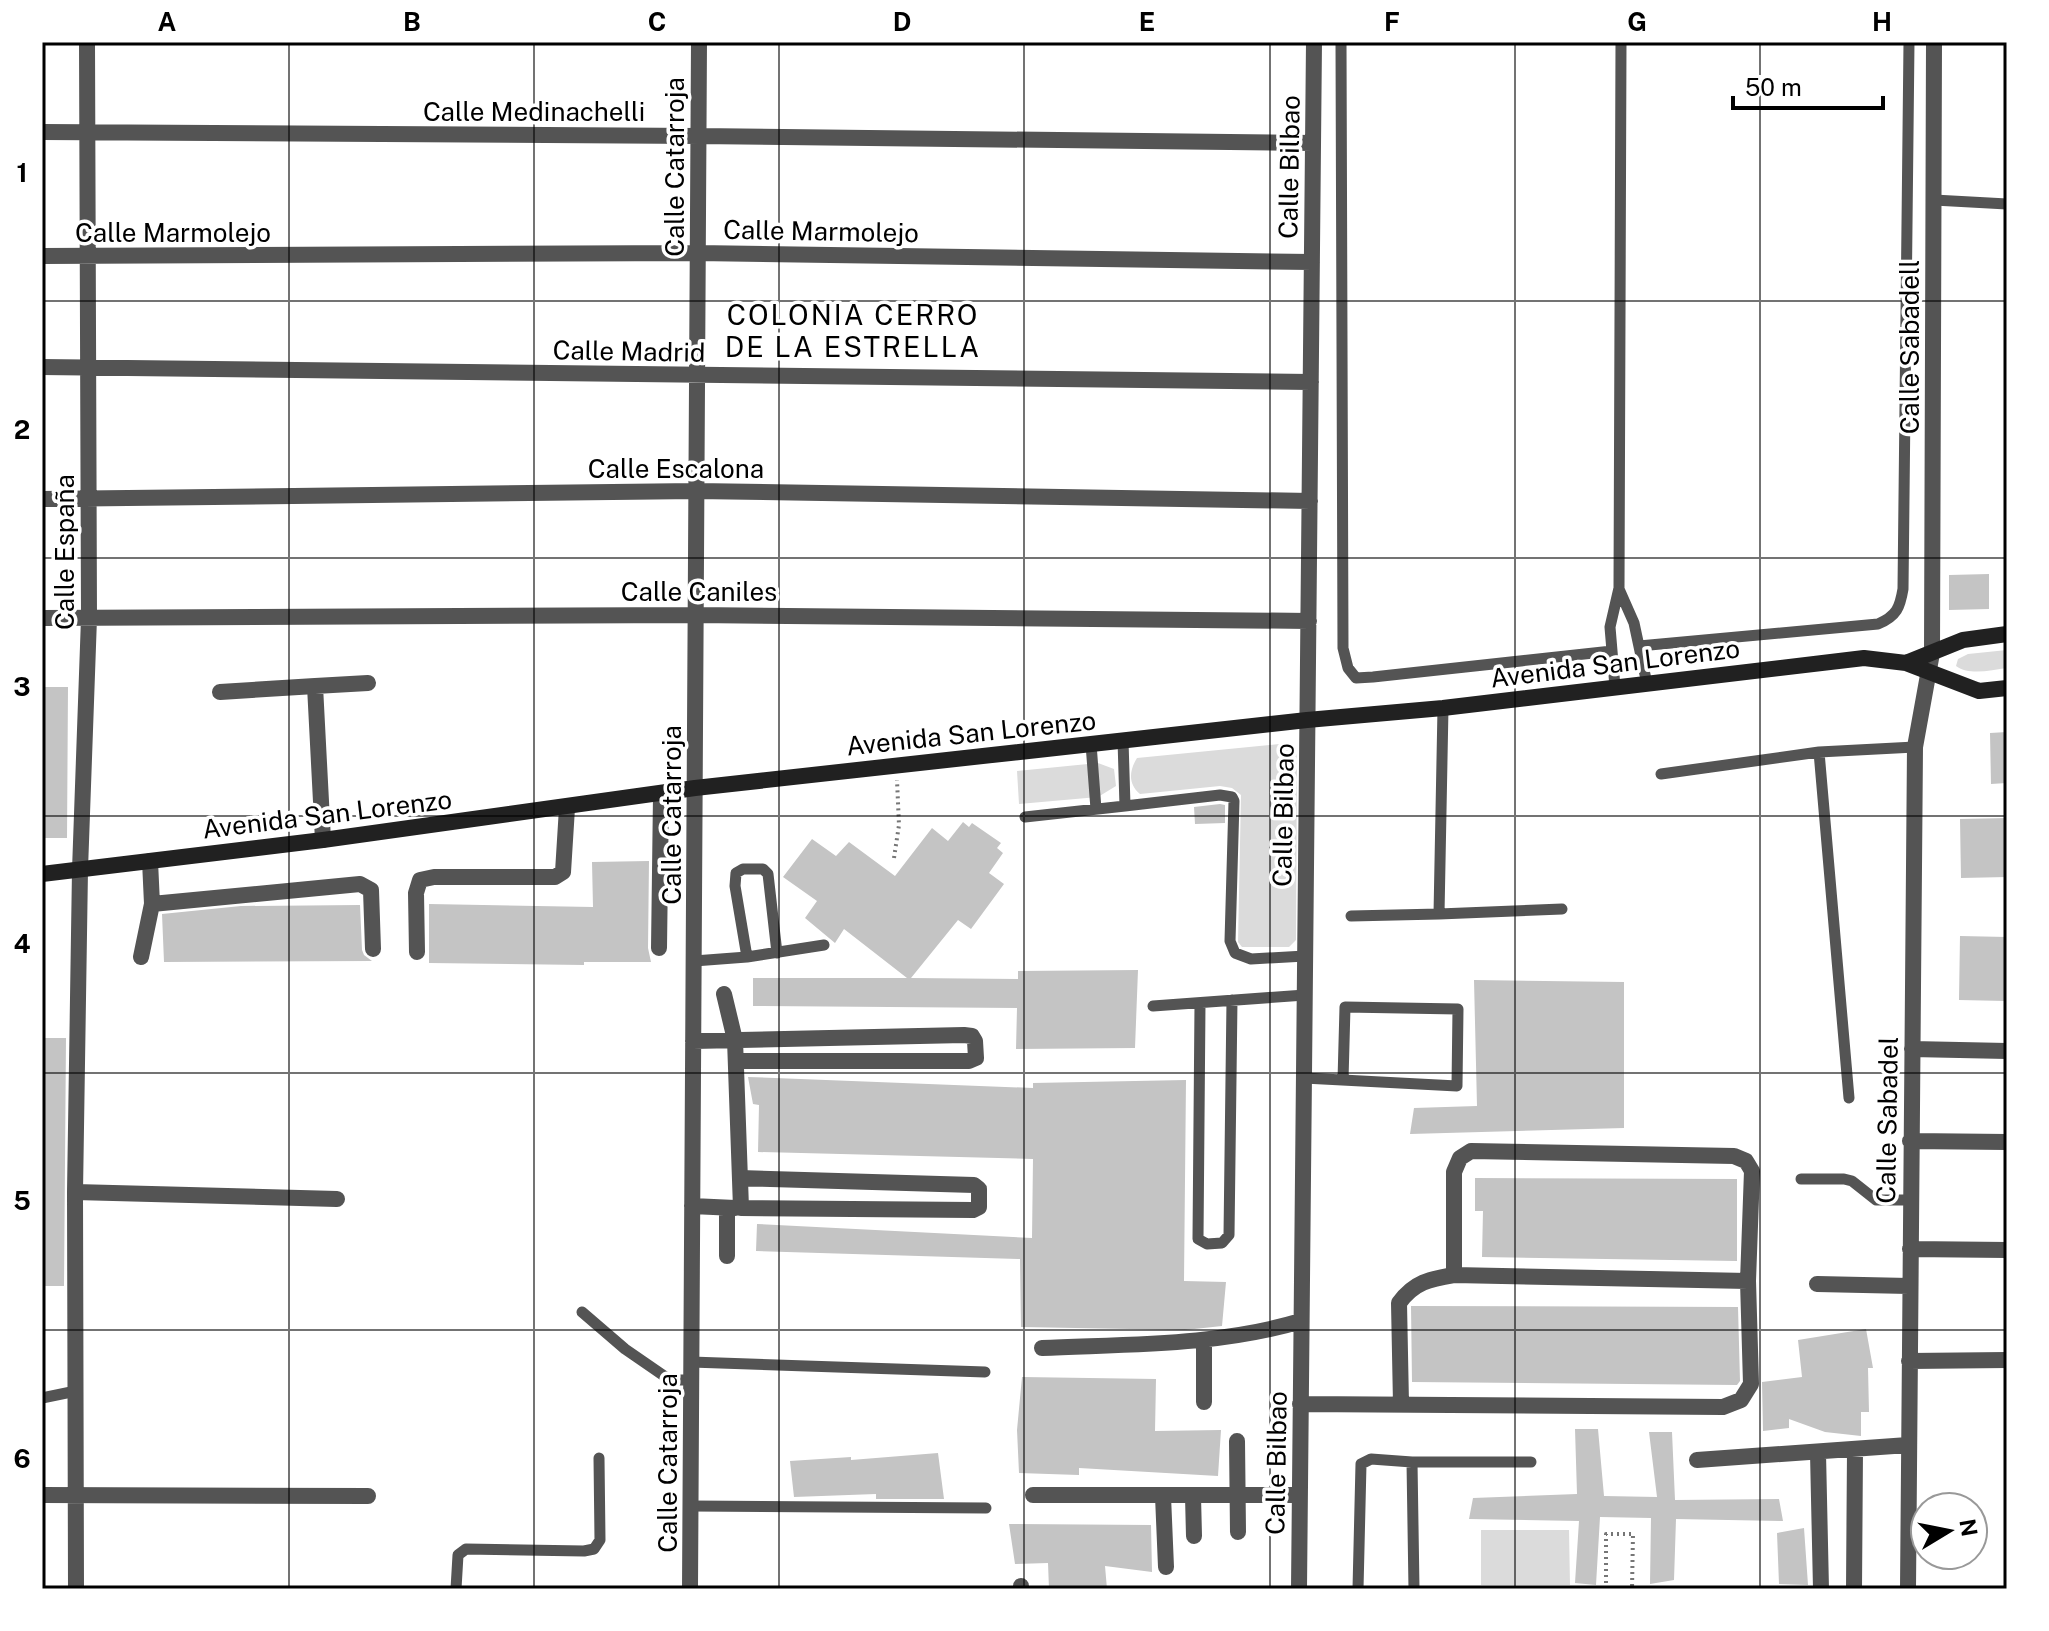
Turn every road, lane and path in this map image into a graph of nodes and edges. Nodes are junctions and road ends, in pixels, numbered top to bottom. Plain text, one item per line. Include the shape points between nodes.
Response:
1 (87, 42) edge
2 (699, 42) edge
3 (1314, 42) edge
4 (1341, 42) edge
5 (1621, 42) edge
6 (1909, 42) edge
7 (1934, 42) edge
8 (42, 132) edge
9 (87, 132) junction
10 (698, 136) junction
11 (1313, 143) junction
12 (1934, 200) junction
13 (2007, 204) edge
14 (697, 253) junction
15 (42, 256) edge
16 (88, 256) junction
17 (1312, 262) junction
18 (42, 367) edge
19 (87, 367) junction
20 (697, 376) junction
21 (1311, 382) junction
22 (696, 491) junction
23 (42, 499) edge
24 (89, 499) junction
25 (1310, 501) junction
26 (1619, 588) junction
27 (696, 615) junction
28 (42, 618) edge
29 (89, 618) junction
30 (1309, 621) junction
31 (2007, 634) edge
32 (1639, 646) junction
33 (1612, 651) junction
34 (1932, 653) junction
35 (1906, 663) junction
36 (1930, 672) junction
37 (368, 683) dead end
38 (1647, 684) junction
39 (315, 686) junction
40 (1615, 687) junction
41 (2007, 688) edge
42 (220, 692) dead end
43 (1443, 708) junction
44 (1307, 720) junction
45 (1123, 740) junction
46 (1091, 744) junction
47 (1915, 747) junction
48 (1819, 752) junction
49 (895, 766) junction
50 (1661, 774) dead end
51 (695, 788) junction
52 (661, 795) junction
53 (1125, 806) junction
54 (567, 808) junction
55 (1096, 809) junction
56 (1025, 817) dead end
57 (323, 840) junction
58 (894, 858) dead end
59 (150, 861) junction
60 (80, 870) junction
61 (42, 874) edge
62 (152, 904) junction
63 (1562, 909) dead end
64 (1439, 914) junction
65 (1351, 916) dead end
66 (824, 945) dead end
67 (659, 948) dead end
68 (373, 949) dead end
69 (417, 952) dead end
70 (777, 953) junction
71 (1305, 956) junction
72 (141, 957) dead end
73 (747, 957) junction
74 (694, 961) junction
75 (724, 994) dead end
76 (1305, 995) junction
77 (1232, 1000) junction
78 (1200, 1004) junction
79 (1153, 1006) dead end
80 (735, 1040) junction
81 (693, 1041) junction
82 (1912, 1049) junction
83 (2007, 1051) edge
84 (736, 1061) junction
85 (1304, 1078) junction
86 (1343, 1080) junction
87 (1849, 1098) dead end
88 (1910, 1141) junction
89 (2007, 1142) edge
90 (740, 1178) junction
91 (1801, 1179) dead end
92 (75, 1192) junction
93 (337, 1199) dead end
94 (1909, 1200) junction
95 (692, 1206) junction
96 (734, 1208) junction
97 (1910, 1249) junction
98 (2007, 1250) edge
99 (727, 1256) dead end
100 (1454, 1275) junction
101 (1748, 1281) junction
102 (1817, 1284) dead end
103 (1909, 1286) junction
104 (582, 1312) dead end
105 (1301, 1321) junction
106 (1204, 1340) junction
107 (1042, 1348) dead end
108 (2007, 1360) edge
109 (1909, 1361) junction
110 (691, 1362) junction
111 (985, 1372) dead end
112 (691, 1380) junction
113 (76, 1391) junction
114 (42, 1398) edge
115 (1204, 1402) dead end
116 (1300, 1404) junction
117 (1401, 1404) junction
118 (1237, 1441) dead end
119 (1908, 1445) junction
120 (1855, 1450) junction
121 (1818, 1453) junction
122 (599, 1458) dead end
123 (1697, 1460) dead end
124 (1412, 1462) junction
125 (1531, 1462) dead end
126 (42, 1495) edge
127 (76, 1495) junction
128 (1033, 1495) dead end
129 (1237, 1495) junction
130 (1299, 1495) junction
131 (368, 1496) dead end
132 (1163, 1496) junction
133 (1193, 1496) junction
134 (691, 1506) junction
135 (986, 1508) dead end
136 (1238, 1532) dead end
137 (1194, 1536) dead end
138 (1166, 1567) dead end
139 (76, 1589) edge
140 (456, 1589) edge
141 (690, 1589) edge
142 (1299, 1589) edge
143 (1358, 1589) edge
144 (1414, 1589) edge
145 (1606, 1589) edge
146 (1632, 1589) edge
147 (1821, 1589) edge
148 (1854, 1589) edge
149 (1908, 1589) edge

1 - 9 street, Calle España
2 - 10 street, Calle Catarroja
3 - 11 street, Calle Bilbao
4 - 33 lane via 1343,632 1348,668 1356,678 1373,677
5 - 26 lane
6 - 32 lane via 1899,608 1878,624
7 - 12 street, Calle Sabadell
8 - 9 street, Calle Medinachelli
9 - 10 street, Calle Medinachelli
9 - 16 street, Calle España
10 - 11 street, Calle Medinachelli
10 - 14 street, Calle Catarroja
11 - 17 street, Calle Bilbao
12 - 13 lane
12 - 34 street, Calle Sabadell
14 - 16 street, Calle Marmolejo
14 - 17 street, Calle Marmolejo
14 - 20 street, Calle Catarroja
15 - 16 street, Calle Marmolejo
16 - 19 street, Calle España
17 - 21 street, Calle Bilbao
18 - 19 street, Calle Madrid
19 - 20 street, Calle Madrid
19 - 24 street, Calle España
20 - 21 street, Calle Madrid
20 - 22 street, Calle Catarroja
21 - 25 street, Calle Bilbao
22 - 24 street, Calle Escalona
22 - 25 street, Calle Escalona
22 - 27 street, Calle Catarroja
23 - 24 street, Calle Escalona
24 - 29 street, Calle España
25 - 30 street, Calle Bilbao
26 - 32 lane
26 - 33 lane via 1610,627
27 - 29 street, Calle Caniles
27 - 30 street, Calle Caniles
27 - 51 street, Calle Catarroja
28 - 29 street, Calle Caniles
29 - 60 street, Calle España
30 - 44 street, Calle Bilbao
31 - 34 main road, Avenida San Lorenzo via 1963,640
32 - 38 lane
33 - 40 lane
34 - 35 main road, Avenida San Lorenzo
34 - 36 street, Calle Sabadel
35 - 36 main road, Avenida San Lorenzo
35 - 38 main road, Avenida San Lorenzo via 1864,658
36 - 41 main road, Avenida San Lorenzo via 1979,691
36 - 47 street, Calle Sabadel
37 - 39 street
38 - 40 main road, Avenida San Lorenzo
39 - 42 street
39 - 57 street
40 - 43 main road, Avenida San Lorenzo
43 - 44 main road, Avenida San Lorenzo
43 - 64 lane
44 - 45 main road, Avenida San Lorenzo
44 - 71 street, Calle Bilbao
45 - 46 main road, Avenida San Lorenzo
45 - 53 lane
46 - 49 main road, Avenida San Lorenzo
46 - 55 lane
47 - 48 lane
47 - 82 street, Calle Sabadel
48 - 50 lane
48 - 87 lane
49 - 51 main road, Avenida San Lorenzo
49 - 58 path via 899,825
51 - 52 main road, Avenida San Lorenzo
51 - 74 street, Calle Catarroja
52 - 54 main road, Avenida San Lorenzo
52 - 67 street
53 - 55 lane
53 - 71 lane via 1232,797 1230,941 1235,953 1251,959
54 - 57 main road, Avenida San Lorenzo
54 - 69 street via 563,872 555,877 420,880
55 - 56 lane
57 - 59 main road, Avenida San Lorenzo
59 - 60 main road, Avenida San Lorenzo
59 - 62 street
60 - 61 main road, Avenida San Lorenzo
60 - 92 street, Calle España
62 - 68 street via 360,884 371,890
62 - 72 street
63 - 64 lane
64 - 65 lane
66 - 70 lane
70 - 73 lane
70 - 73 lane via 768,874 743,869 736,873 735,886
71 - 76 street, Calle Bilbao
73 - 74 lane
74 - 81 street, Calle Catarroja
75 - 80 street
76 - 77 lane
76 - 85 street, Calle Bilbao
77 - 78 lane
77 - 78 lane via 1229,1235 1222,1243 1207,1244 1198,1239
78 - 79 lane
80 - 81 street
80 - 84 street
80 - 84 street via 964,1035 975,1041 976,1058
81 - 95 street, Calle Catarroja
82 - 83 street
82 - 88 street, Calle Sabadel
84 - 90 street
85 - 86 lane
85 - 105 street, Calle Bilbao
86 - 86 lane via 1457,1086 1458,1009 1345,1007
88 - 89 street
88 - 94 street, Calle Sabadel
90 - 96 street
90 - 96 street via 974,1185 979,1207
91 - 94 lane via 1844,1179 1876,1200
92 - 93 street
92 - 113 street, Calle España
94 - 97 street, Calle Sabadel
95 - 96 street
95 - 110 street, Calle Catarroja
96 - 99 street
97 - 98 street
97 - 103 street, Calle Sabadel
100 - 101 street
100 - 101 street via 1454,1172 1460,1158 1471,1151 1734,1156 1752,1171
100 - 117 street via 1424,1280 1399,1303
101 - 117 street via 1751,1384 1741,1400 1723,1407
102 - 103 street
103 - 109 street, Calle Sabadel
104 - 112 lane via 670,1380
105 - 106 street
105 - 116 street, Calle Bilbao
106 - 107 street
106 - 115 street
108 - 109 street
109 - 119 street, Calle Sabadel
110 - 111 lane
110 - 112 street, Calle Catarroja
112 - 134 street, Calle Catarroja
113 - 114 lane
113 - 127 street, Calle España
116 - 117 street
116 - 130 street, Calle Bilbao
118 - 129 street
119 - 120 street
119 - 149 street, Calle Sabadel
120 - 121 street
120 - 148 street
121 - 123 street
121 - 147 street
122 - 140 lane via 600,1540 594,1549 466,1549 458,1555
124 - 125 lane
124 - 143 lane via 1371,1459 1361,1464
124 - 144 lane
126 - 127 street
127 - 131 street
127 - 139 street, Calle España
128 - 132 street
129 - 130 street
129 - 133 street
129 - 136 street
130 - 142 street, Calle Bilbao
132 - 133 street
132 - 138 street
133 - 137 street
134 - 135 lane
134 - 141 street, Calle Catarroja
145 - 146 path via 1606,1534 1633,1534

